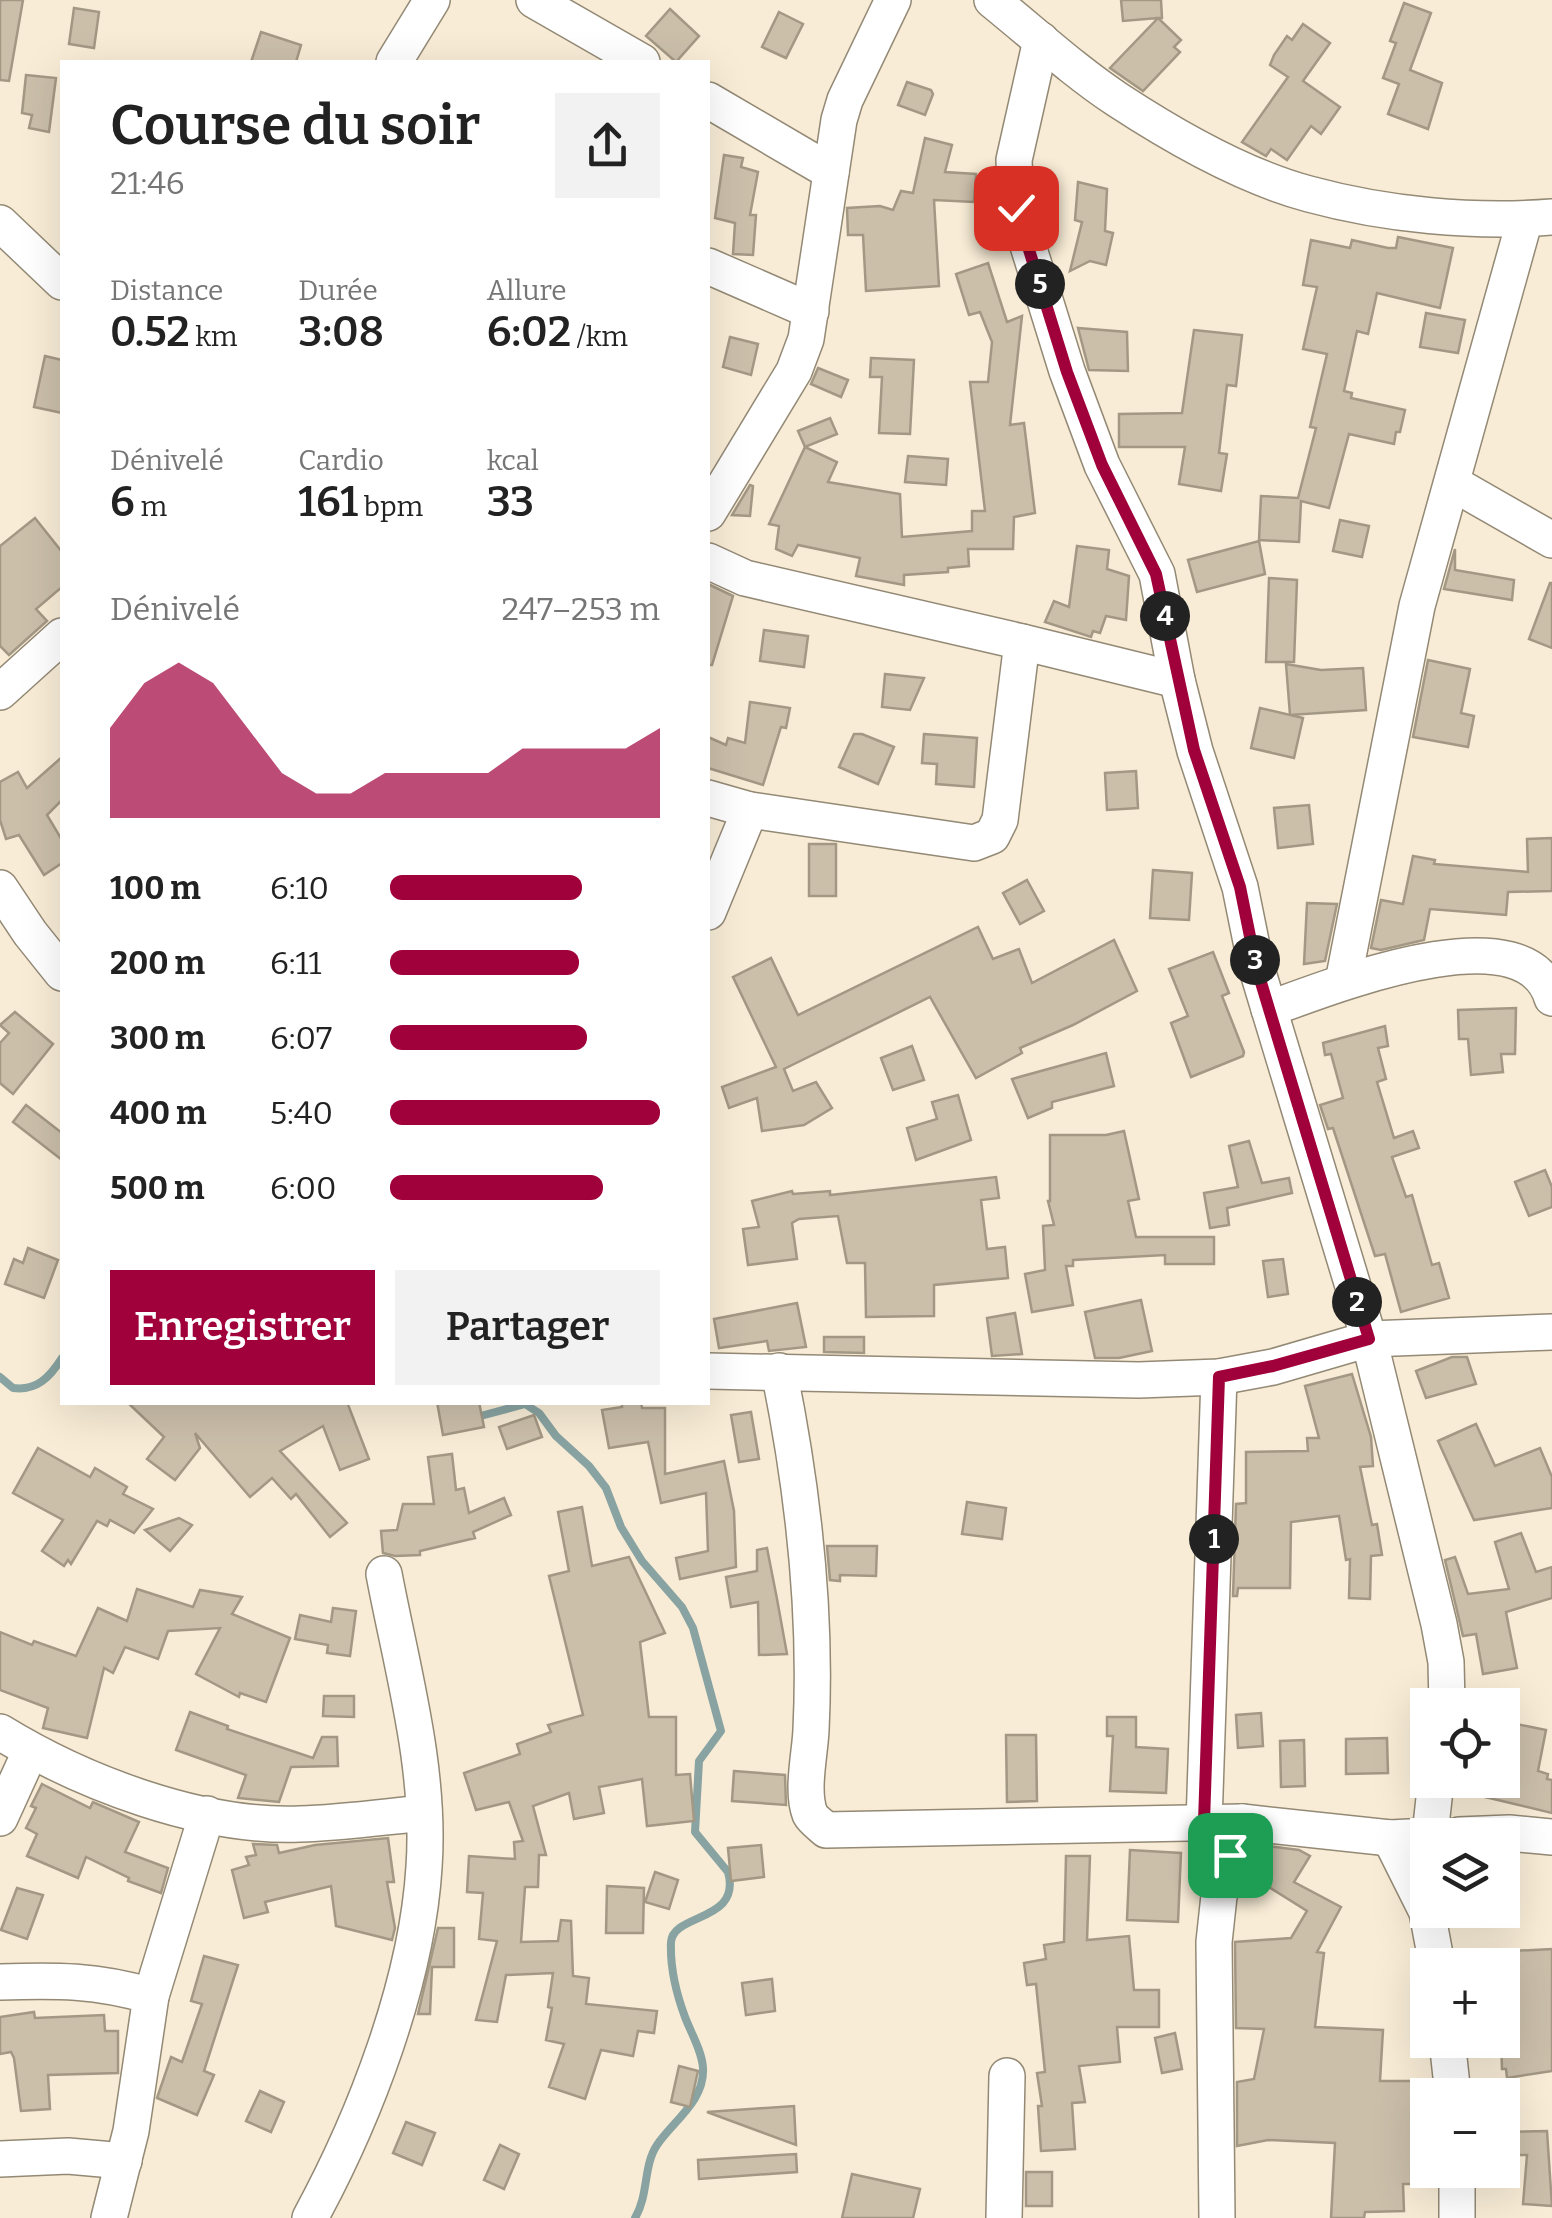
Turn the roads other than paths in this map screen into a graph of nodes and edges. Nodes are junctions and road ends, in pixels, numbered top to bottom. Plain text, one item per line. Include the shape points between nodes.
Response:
1 (432, 0) edge
2 (534, 0) edge
3 (893, 0) edge
4 (992, 0) edge
5 (1041, 40) junction
6 (395, 60) edge
7 (639, 60) edge
8 (710, 101) edge
9 (831, 172) junction
10 (1538, 218) edge
11 (0, 223) edge
12 (710, 267) edge
13 (60, 280) edge
14 (812, 311) junction
15 (1454, 484) junction
16 (710, 510) edge
17 (1552, 540) edge
18 (710, 562) edge
19 (60, 638) edge
20 (1022, 642) junction
21 (1177, 680) junction
22 (0, 692) edge
23 (710, 799) edge
24 (750, 810) junction
25 (0, 888) edge
26 (710, 907) edge
27 (60, 971) edge
28 (1342, 982) junction
29 (1552, 998) edge
30 (1269, 1009) junction
31 (1552, 1332) edge
32 (1369, 1339) junction
33 (778, 1371) junction
34 (710, 1372) edge
35 (1219, 1377) junction
36 (384, 1574) dead end
37 (1447, 1688) edge
38 (0, 1732) edge
39 (30, 1752) junction
40 (424, 1813) junction
41 (208, 1814) junction
42 (0, 1818) edge
43 (1204, 1822) junction
44 (1242, 1822) junction
45 (1520, 1834) edge
46 (1410, 1837) edge
47 (1552, 1837) edge
48 (1390, 1838) junction
49 (1434, 1948) edge
50 (0, 1982) edge
51 (151, 1996) junction
52 (1007, 2076) dead end
53 (0, 2159) edge
54 (124, 2161) junction
55 (1458, 2188) edge
56 (109, 2218) edge
57 (310, 2218) edge
58 (1004, 2218) edge
59 (1217, 2218) edge
60 (1457, 2218) edge

1 - 6 street
2 - 7 street
3 - 9 street via 846,100
4 - 5 street
5 - 10 street via 1116,98 1206,153 1307,194 1407,213
5 - 21 street via 1014,160 1016,208 1102,465 1156,574
8 - 9 street
9 - 14 street
10 - 15 street
11 - 13 street
12 - 14 street
14 - 16 street via 794,371
15 - 17 street
15 - 28 street via 1417,606
18 - 20 street via 745,578
19 - 22 street
20 - 21 street
20 - 24 street via 1000,820 992,836 974,843
21 - 30 street
23 - 24 street
24 - 26 street
25 - 27 street
28 - 29 street via 1395,965 1497,956 1540,976
28 - 30 street
30 - 32 street
31 - 32 street
32 - 35 street
32 - 37 street via 1439,1624
33 - 34 street
33 - 35 street
33 - 43 street via 802,1491 812,1608 811,1816 826,1830
35 - 43 street
36 - 40 street
38 - 39 street
39 - 41 street via 97,1782
39 - 42 street
40 - 41 street via 297,1824
40 - 57 street via 414,1951 338,2168
41 - 51 street
43 - 44 street
44 - 48 street
44 - 59 street via 1214,1942
45 - 47 street
46 - 48 street
48 - 49 street via 1427,1912
50 - 51 street via 92,1982
51 - 54 street
52 - 58 street
53 - 54 street
54 - 56 street
55 - 60 street

